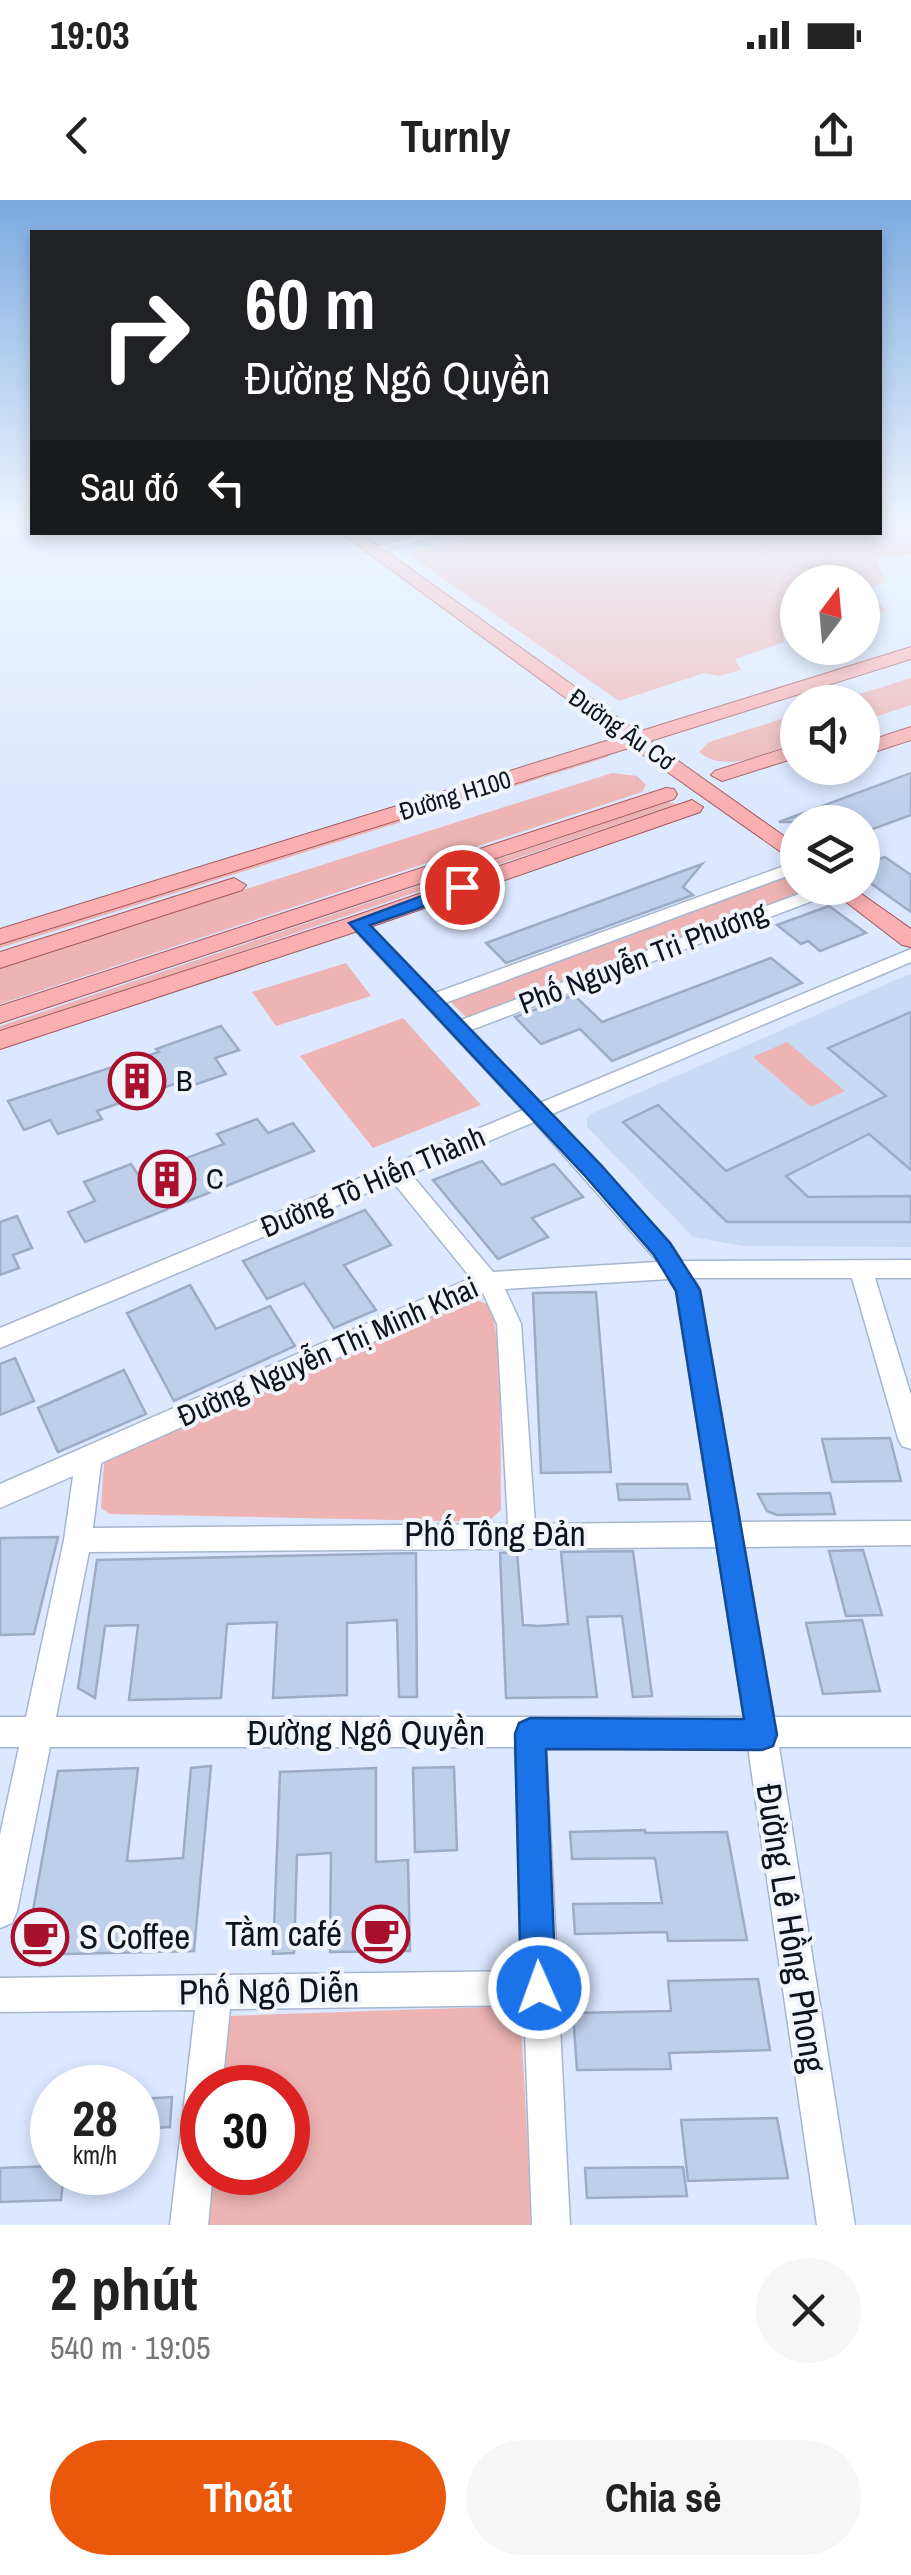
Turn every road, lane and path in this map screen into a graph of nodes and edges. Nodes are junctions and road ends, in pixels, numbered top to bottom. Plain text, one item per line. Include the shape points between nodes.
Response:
1 (461, 618) edge
2 (911, 654) edge
3 (911, 670) edge
4 (863, 685) edge
5 (780, 712) edge
6 (911, 713) edge
7 (880, 723) edge
8 (911, 733) edge
9 (880, 744) edge
10 (674, 745) dead end
11 (631, 749) junction
12 (780, 756) edge
13 (722, 775) dead end
14 (780, 778) edge
15 (742, 790) dead end
16 (671, 792) dead end
17 (692, 807) dead end
18 (780, 845) edge
19 (780, 873) edge
20 (785, 905) edge
21 (863, 905) edge
22 (358, 923) junction
23 (0, 936) edge
24 (911, 940) edge
25 (911, 955) edge
26 (0, 960) edge
27 (431, 1002) junction
28 (0, 1014) edge
29 (456, 1029) junction
30 (0, 1040) edge
31 (538, 1114) junction
32 (396, 1172) junction
33 (911, 1269) edge
34 (676, 1270) junction
35 (861, 1270) junction
36 (486, 1281) junction
37 (0, 1338) edge
38 (908, 1421) edge
39 (89, 1458) junction
40 (0, 1496) edge
41 (911, 1533) edge
42 (522, 1534) junction
43 (727, 1534) junction
44 (78, 1540) junction
45 (0, 1732) edge
46 (37, 1732) junction
47 (911, 1732) edge
48 (530, 1734) junction
49 (762, 1735) junction
50 (0, 1911) edge
51 (539, 1988) junction
52 (214, 1992) junction
53 (0, 1995) edge
54 (206, 2065) edge
55 (193, 2195) edge
56 (190, 2225) edge
57 (551, 2225) edge
58 (836, 2225) edge

1 - 11 main road, Đường Âu Cơ
2 - 11 main road, Đường H100
3 - 4 main road
5 - 10 main road
6 - 7 main road
8 - 9 main road
11 - 18 main road, Đường Âu Cơ
11 - 23 main road, Đường H100
11 - 26 main road, Đường H100
12 - 13 main road
14 - 15 main road
16 - 28 main road
17 - 22 main road
19 - 27 street, Phố Nguyễn Tri Phương
20 - 29 street, Phố Nguyễn Tri Phương
21 - 24 main road
22 - 27 street, Đường Lê Hồng Phong
22 - 30 main road
25 - 31 street, Đường Tô Hiến Thành
27 - 29 street, Đường Lê Hồng Phong
29 - 31 street, Đường Lê Hồng Phong
31 - 32 street, Đường Tô Hiến Thành
31 - 34 street, Đường Lê Hồng Phong
32 - 36 street
32 - 37 street, Đường Tô Hiến Thành
33 - 35 street, Đường Nguyễn Thị Minh Khai
34 - 35 street, Đường Nguyễn Thị Minh Khai
34 - 36 street, Đường Nguyễn Thị Minh Khai
34 - 43 street, Đường Lê Hồng Phong via 688,1290
35 - 38 street
36 - 39 street, Đường Nguyễn Thị Minh Khai
36 - 42 street via 510,1330
39 - 40 street, Đường Nguyễn Thị Minh Khai
39 - 44 street
41 - 43 street, Phố Tông Đản
42 - 43 street, Phố Tông Đản
42 - 44 street, Phố Tông Đản
43 - 49 street, Đường Lê Hồng Phong
44 - 46 street
45 - 46 street, Đường Ngô Quyền
46 - 48 street, Đường Ngô Quyền
46 - 50 street
47 - 49 street, Đường Ngô Quyền
48 - 49 street, Đường Ngô Quyền
48 - 51 street
49 - 58 street, Đường Lê Hồng Phong
51 - 52 street, Phố Ngô Diễn
51 - 57 street
52 - 53 street, Phố Ngô Diễn
52 - 54 street
55 - 56 street

